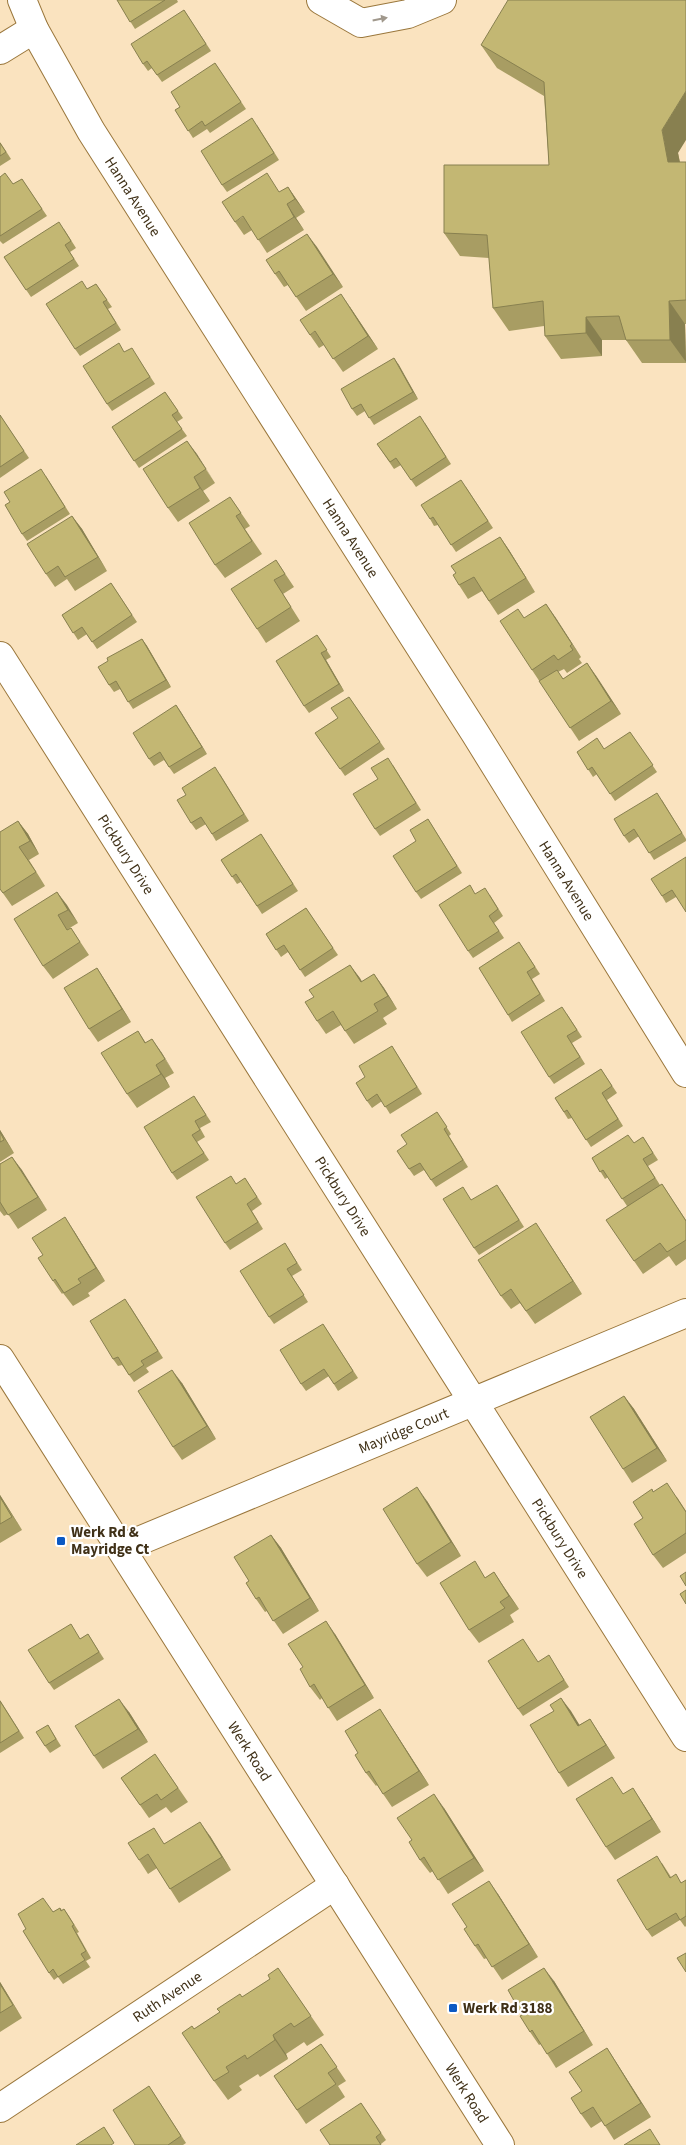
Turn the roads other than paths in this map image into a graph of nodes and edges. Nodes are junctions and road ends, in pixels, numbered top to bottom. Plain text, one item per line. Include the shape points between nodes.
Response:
1 (22, 0) edge
2 (320, 0) edge
3 (442, 0) edge
4 (34, 29) junction
5 (0, 50) edge
6 (0, 656) edge
7 (686, 1073) edge
8 (686, 1313) edge
9 (0, 1358) edge
10 (473, 1401) junction
11 (122, 1548) junction
12 (686, 1737) edge
13 (335, 1885) junction
14 (0, 2108) edge
15 (500, 2145) edge

1 - 4 street, Hanna Avenue
2 -> 3 street via 361,23 408,14
4 - 5 street
4 - 7 street, Hanna Avenue via 91,132 475,733
6 - 10 street, Pickbury Drive
8 - 10 street, Mayridge Court
9 - 11 street, Werk Road
10 - 11 street, Mayridge Court
10 - 12 street, Pickbury Drive
11 - 13 street, Werk Road
13 - 14 street, Ruth Avenue
13 - 15 street, Werk Road

